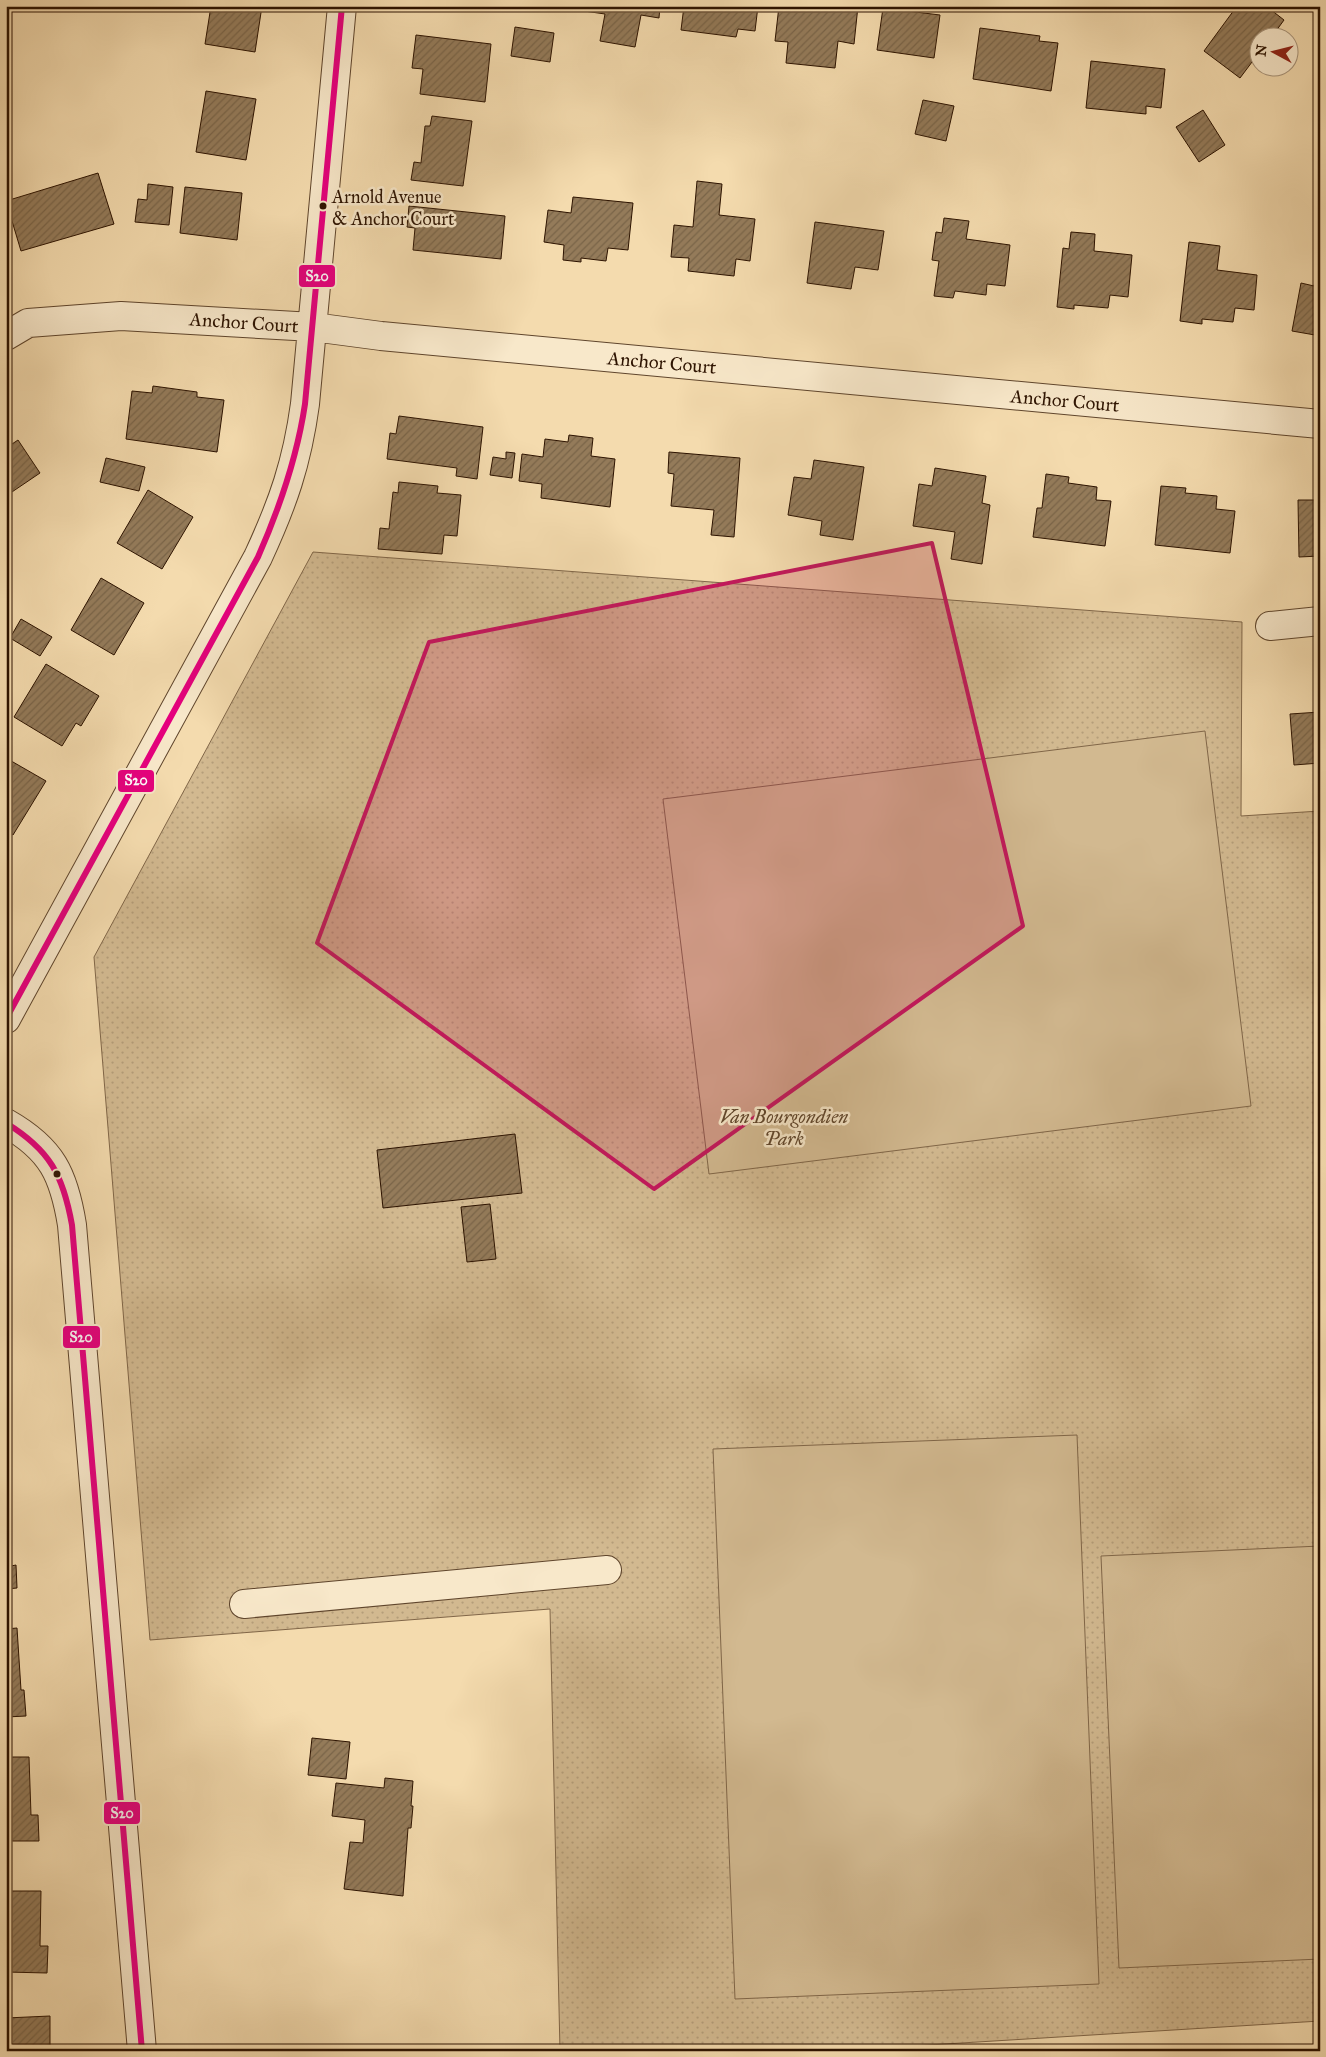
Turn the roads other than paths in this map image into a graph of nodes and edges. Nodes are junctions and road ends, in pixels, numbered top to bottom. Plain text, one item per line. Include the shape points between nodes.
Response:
1 (342, 6) edge
2 (313, 327) junction
3 (6, 336) edge
4 (1320, 424) edge
5 (1320, 621) edge
6 (1270, 626) dead end
7 (6, 1019) edge
8 (6, 1123) edge
9 (607, 1570) dead end
10 (244, 1604) dead end
11 (142, 2051) edge

1 - 2 street
2 - 3 street, Anchor Court via 121,316 28,323
2 - 4 street, Anchor Court via 380,336
2 - 7 street via 301,437 290,481 272,528
5 - 6 street
8 - 11 street via 30,1139 58,1171 67,1192 72,1225
9 - 10 street

